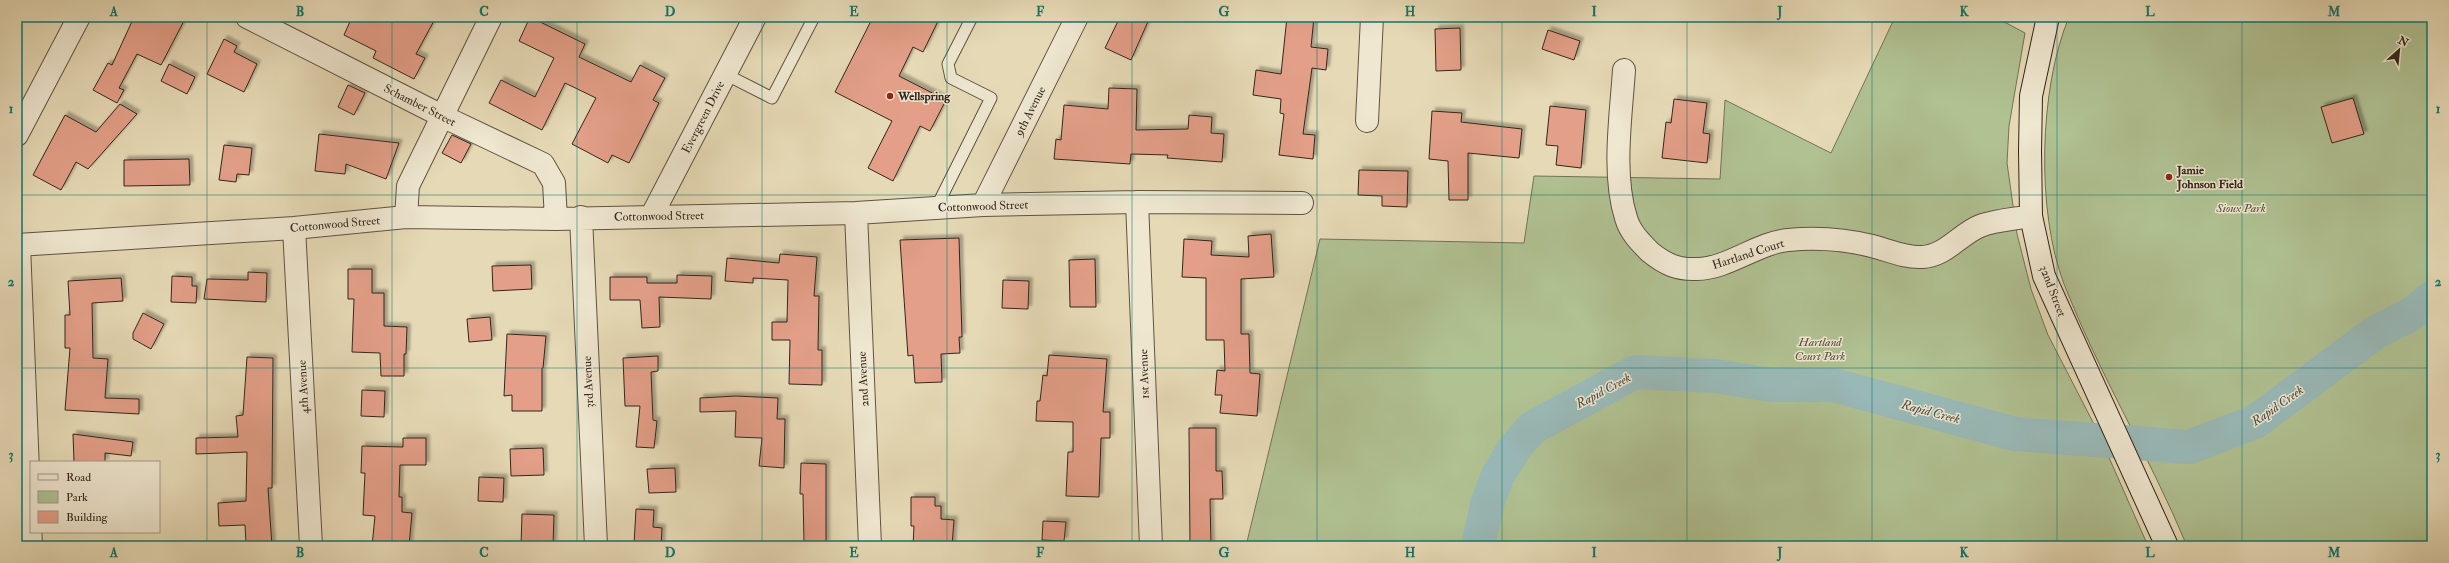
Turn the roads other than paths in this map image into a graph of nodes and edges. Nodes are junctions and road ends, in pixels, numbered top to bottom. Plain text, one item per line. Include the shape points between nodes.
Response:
1 (79, 17) edge
2 (247, 17) edge
3 (492, 17) edge
4 (754, 17) edge
5 (814, 17) edge
6 (972, 17) edge
7 (1077, 17) edge
8 (1372, 17) edge
9 (2042, 19) edge
10 (1624, 70) dead end
11 (725, 74) junction
12 (442, 116) junction
13 (1367, 121) dead end
14 (17, 135) edge
15 (1137, 202) junction
16 (1302, 203) dead end
17 (983, 205) junction
18 (936, 208) junction
19 (856, 212) junction
20 (2031, 216) junction
21 (406, 217) junction
22 (581, 217) junction
23 (651, 217) junction
24 (556, 219) junction
25 (294, 228) junction
26 (18, 245) edge
27 (30, 523) edge
28 (30, 533) edge
29 (31, 546) edge
30 (311, 546) edge
31 (596, 546) edge
32 (870, 546) edge
33 (1151, 546) edge
34 (2167, 546) edge

1 - 14 street
2 - 12 street, Schamber Street
3 - 12 street
4 - 11 street, Evergreen Drive
5 - 11 lane via 772,98
6 - 18 lane via 948,64 951,78 991,98
7 - 17 street, 9th Avenue
8 - 13 street
9 - 20 street, 32nd Street via 2031,96
10 - 20 street, Hartland Court via 1619,137 1620,184 1626,218 1636,239 1672,267 1698,270 1779,241 1813,238 1838,239 1902,255 1923,257 1943,251 1962,236 1981,226
11 - 23 street, Evergreen Drive
12 - 21 street via 408,186
12 - 24 street, Schamber Street via 543,164 554,183
15 - 16 street, Cottonwood Street
15 - 17 street, Cottonwood Street
15 - 33 street, 1st Avenue
17 - 18 street, Cottonwood Street
18 - 19 street, Cottonwood Street
19 - 23 street, Cottonwood Street
19 - 32 street, 2nd Avenue
20 - 34 street, 32nd Street via 2044,276
21 - 24 street, Cottonwood Street
21 - 25 street, Cottonwood Street
22 - 23 street, Cottonwood Street
22 - 24 street, Cottonwood Street
22 - 31 street, 3rd Avenue
25 - 26 street, Cottonwood Street
25 - 30 street, 4th Avenue
26 - 27 street
28 - 29 street

